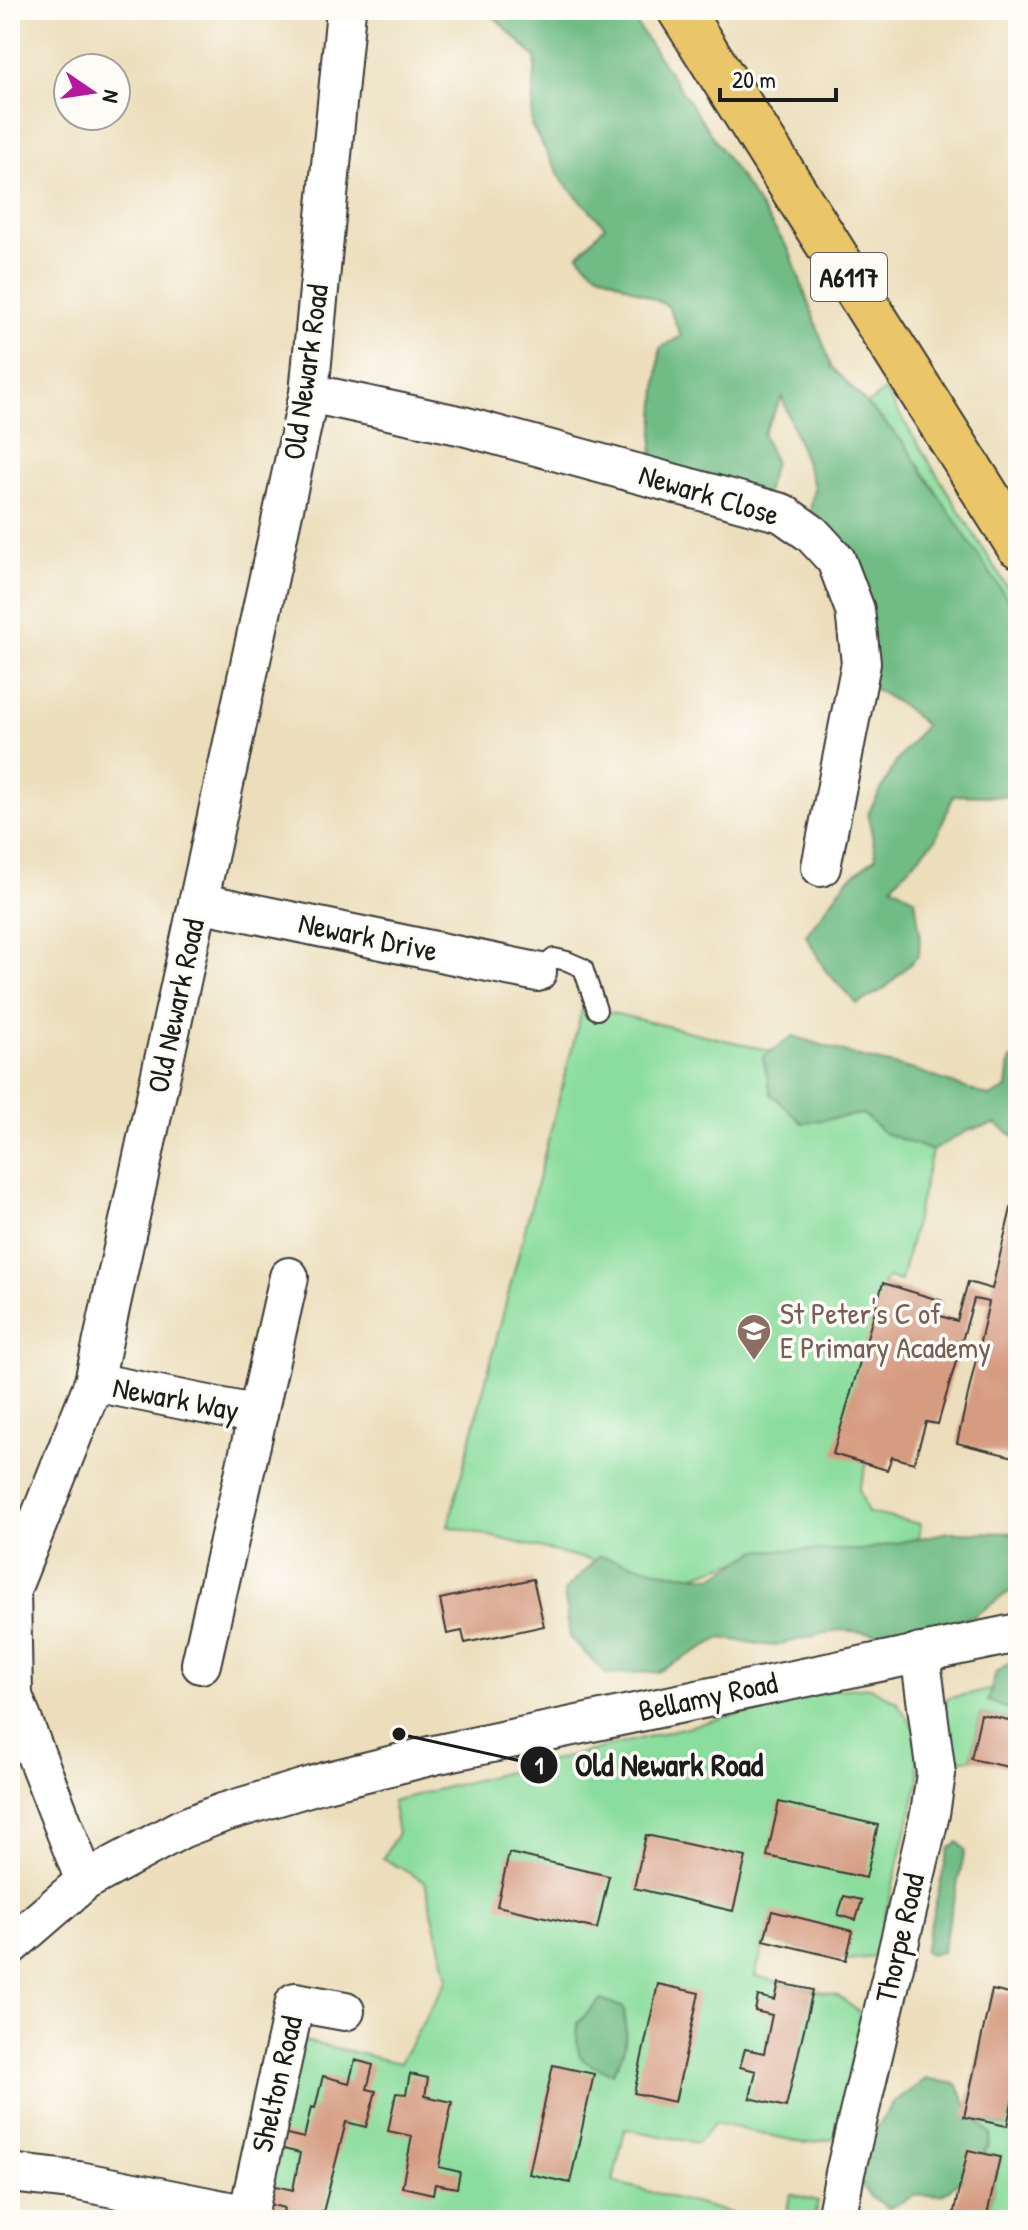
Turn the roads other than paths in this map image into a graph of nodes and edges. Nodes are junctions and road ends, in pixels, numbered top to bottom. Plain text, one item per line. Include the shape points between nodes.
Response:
1 (346, 10) edge
2 (680, 10) edge
3 (309, 393) junction
4 (1018, 545) edge
5 (821, 867) dead end
6 (198, 902) junction
7 (537, 972) joint
8 (597, 1010) dead end
9 (289, 1277) dead end
10 (94, 1382) junction
11 (258, 1415) junction
12 (1018, 1633) edge
13 (920, 1653) junction
14 (201, 1664) dead end
15 (85, 1881) junction
16 (10, 1946) edge
17 (345, 2011) dead end
18 (10, 2173) edge
19 (248, 2218) edge
20 (836, 2220) edge

1 - 3 street, Old Newark Road
2 - 4 main road, A6117
3 - 5 street, Newark Close via 463,426 768,509 812,534 836,560 855,610 861,663
3 - 6 street, Old Newark Road
6 - 7 street, Newark Drive
6 - 10 street, Old Newark Road
7 - 8 lane via 554,958 583,968
9 - 11 street
10 - 11 street, Newark Way
10 - 15 street, Old Newark Road via 11,1590 13,1696
11 - 14 street
12 - 13 street, Bellamy Road
13 - 15 street, Bellamy Road via 325,1782 181,1829
13 - 20 street, Thorpe Road via 936,1774
15 - 16 street
17 - 19 street, Shelton Road via 295,2002
18 - 19 street, Shelton Road via 79,2181

